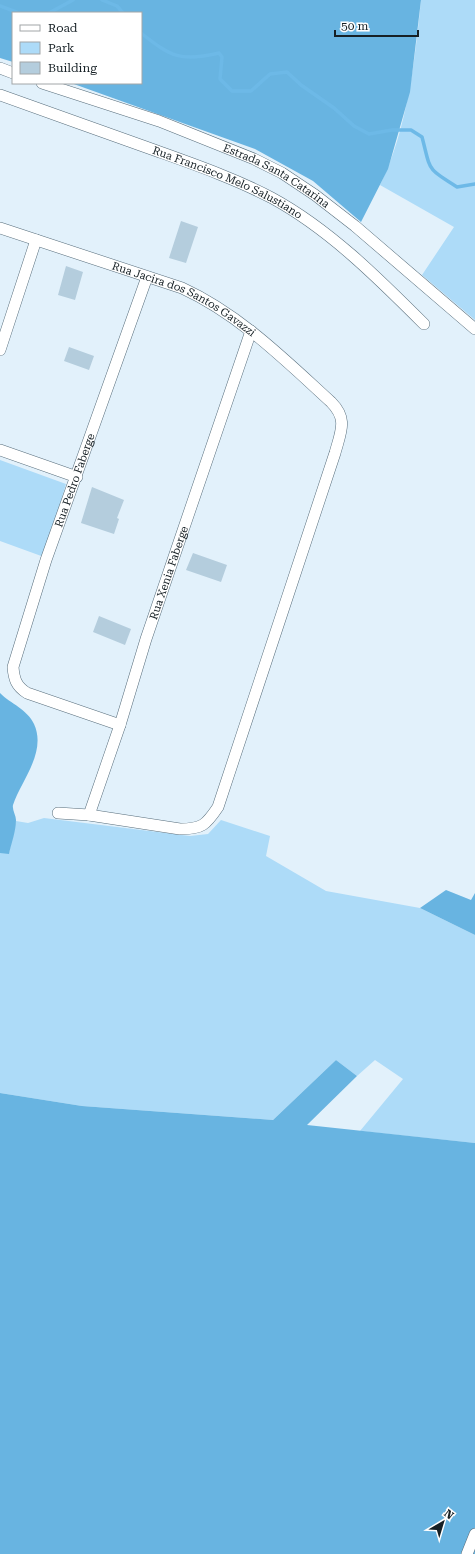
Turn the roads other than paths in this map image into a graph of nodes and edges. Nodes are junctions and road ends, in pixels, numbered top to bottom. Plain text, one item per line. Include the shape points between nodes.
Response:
1 (0, 68) edge
2 (12, 73) edge
3 (45, 84) edge
4 (0, 95) edge
5 (0, 228) edge
6 (36, 240) junction
7 (146, 277) junction
8 (424, 324) dead end
9 (475, 329) edge
10 (251, 331) junction
11 (0, 350) edge
12 (0, 450) edge
13 (77, 477) junction
14 (120, 726) junction
15 (58, 813) dead end
16 (89, 815) junction
17 (475, 1534) edge
18 (467, 1554) edge

1 - 2 street
3 - 9 street, Estrada Santa Catarina via 159,121 282,173 355,226
4 - 8 street, Rua Francisco Melo Salustiano via 200,166 272,198 337,244
5 - 6 street, Rua Jacira dos Santos Gavazzi
6 - 7 street, Rua Jacira dos Santos Gavazzi
6 - 11 street
7 - 10 street, Rua Jacira dos Santos Gavazzi via 200,296
7 - 13 street, Rua Pedro Faberge
10 - 14 street, Rua Xenia Faberge via 146,638
10 - 16 street, Rua Jacira dos Santos Gavazzi via 330,402 341,415 342,427 218,807 204,826 194,829
12 - 13 street
13 - 14 street, Rua Pedro Faberge via 46,560 17,650 13,667 14,678 17,685 38,699
14 - 16 street, Rua Xenia Faberge
15 - 16 street
17 - 18 street

